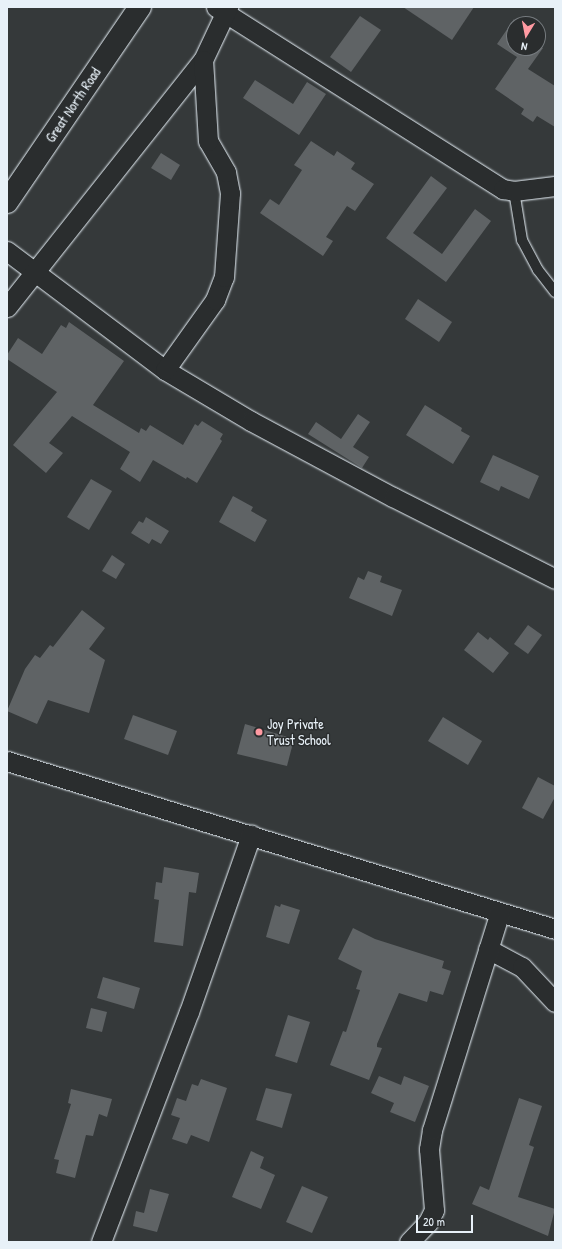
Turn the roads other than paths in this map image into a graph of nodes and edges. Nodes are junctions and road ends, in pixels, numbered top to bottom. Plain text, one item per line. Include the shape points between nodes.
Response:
1 (140, 7) edge
2 (223, 9) edge
3 (203, 60) junction
4 (555, 186) edge
5 (514, 191) junction
6 (7, 202) edge
7 (7, 251) edge
8 (35, 272) junction
9 (555, 292) edge
10 (7, 307) edge
11 (165, 370) junction
12 (555, 578) edge
13 (7, 761) edge
14 (251, 834) junction
15 (500, 912) junction
16 (555, 929) edge
17 (488, 949) junction
18 (555, 1002) edge
19 (101, 1242) edge
20 (409, 1242) edge

1 - 6 highway, Great North Road
2 - 3 street
2 - 5 street via 503,189
3 - 8 street
3 - 11 street via 208,141 226,172 230,193 224,277 215,300
4 - 5 street
5 - 9 lane via 522,240 538,270
7 - 8 street
8 - 10 street
8 - 11 street
11 - 12 street via 251,421 359,479
13 - 14 street
14 - 15 street
14 - 19 street via 189,1012
15 - 16 street
15 - 17 street
17 - 18 street via 522,967
17 - 20 street via 430,1138 434,1210 428,1222

